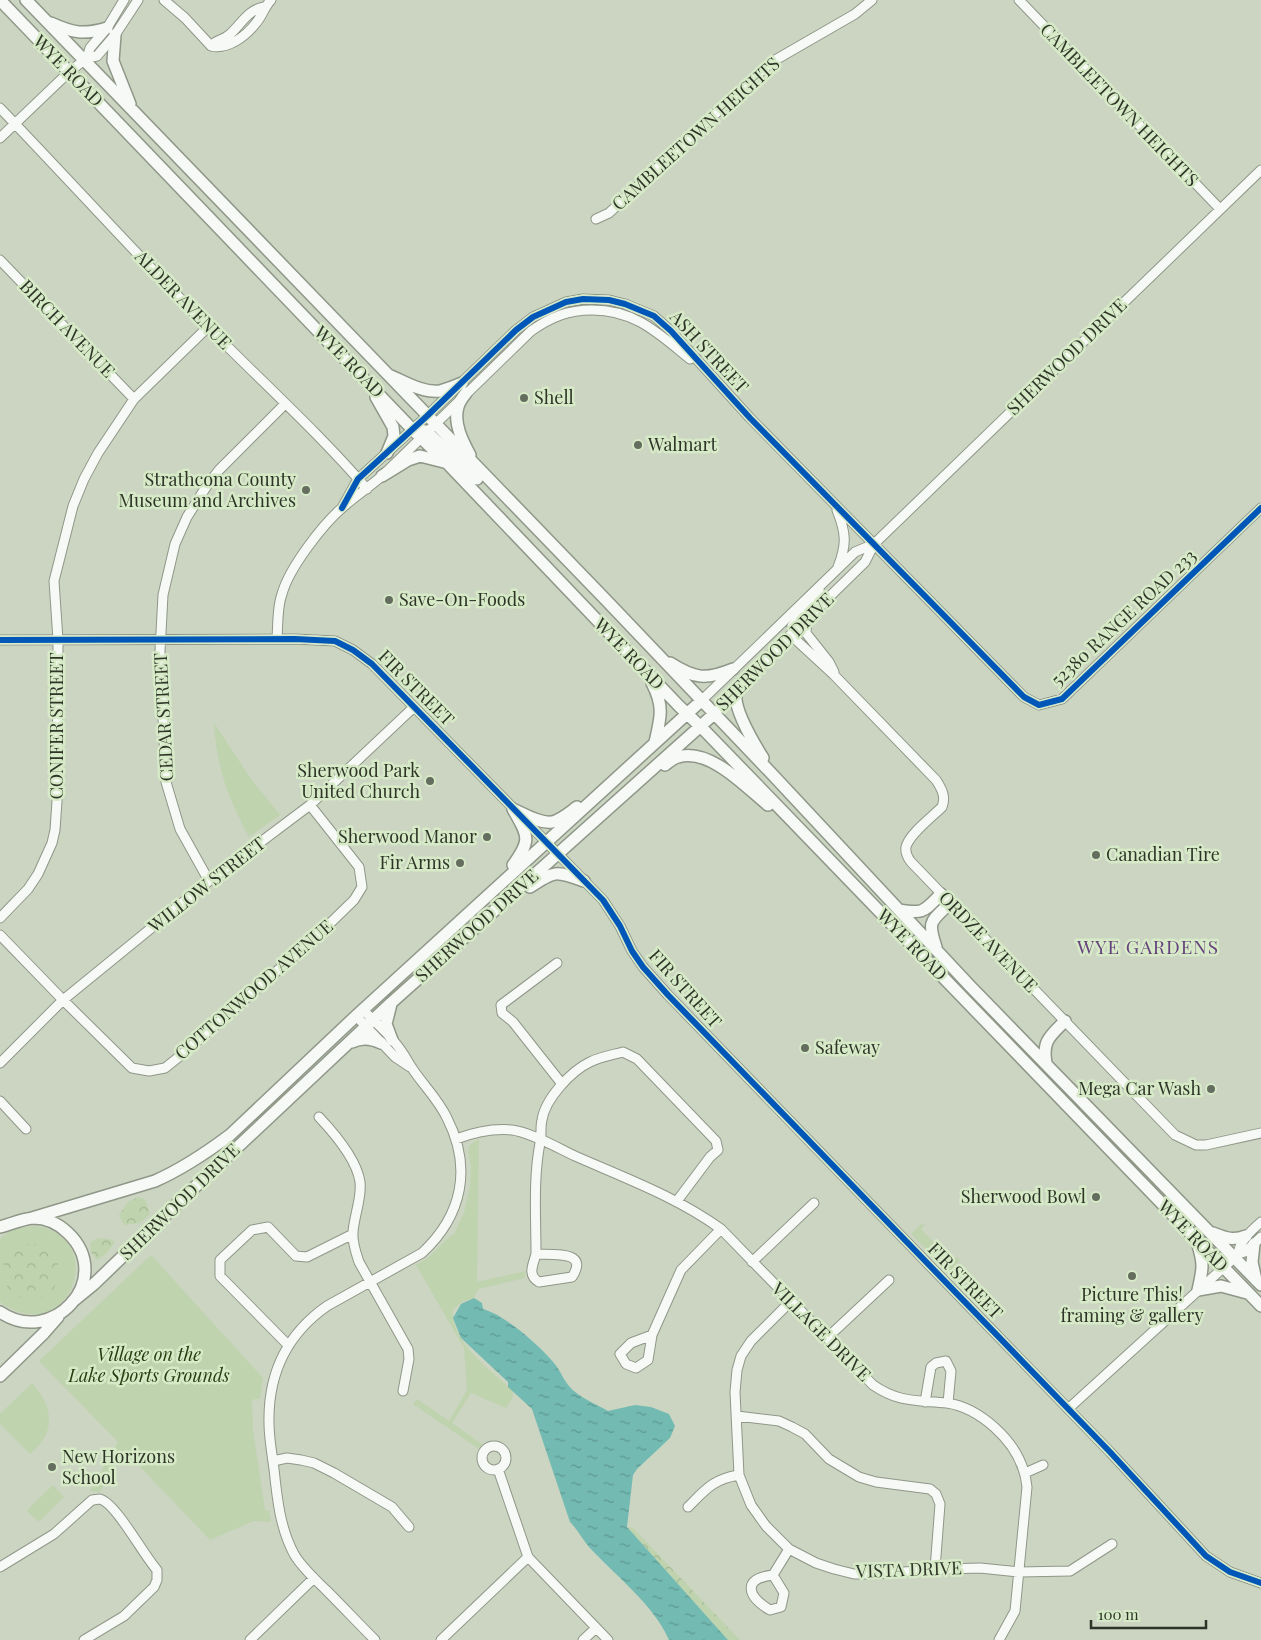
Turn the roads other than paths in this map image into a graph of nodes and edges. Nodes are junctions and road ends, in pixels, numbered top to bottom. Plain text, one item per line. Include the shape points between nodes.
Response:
1 (0, 0) edge
2 (26, 0) edge
3 (124, 0) edge
4 (138, 0) edge
5 (164, 0) edge
6 (272, 0) edge
7 (872, 0) edge
8 (1019, 0) edge
9 (45, 20) junction
10 (111, 32) junction
11 (86, 59) junction
12 (69, 72) junction
13 (0, 108) edge
14 (133, 112) junction
15 (15, 124) junction
16 (0, 138) edge
17 (1261, 170) edge
18 (1220, 210) junction
19 (596, 219) dead end
20 (0, 260) edge
21 (208, 327) junction
22 (384, 373) junction
23 (363, 377) junction
24 (464, 388) junction
25 (134, 399) junction
26 (285, 404) junction
27 (424, 428) junction
28 (387, 453) junction
29 (447, 463) junction
30 (475, 466) junction
31 (382, 476) junction
32 (358, 480) junction
33 (367, 489) junction
34 (836, 506) junction
35 (342, 508) junction
36 (1261, 508) edge
37 (518, 509) junction
38 (874, 544) junction
39 (838, 568) junction
40 (820, 586) junction
41 (807, 619) junction
42 (793, 632) junction
43 (160, 638) junction
44 (277, 639) junction
45 (0, 640) edge
46 (58, 640) junction
47 (657, 654) junction
48 (733, 669) junction
49 (648, 674) junction
50 (834, 675) junction
51 (739, 687) junction
52 (701, 701) junction
53 (414, 706) junction
54 (686, 714) junction
55 (714, 714) junction
56 (700, 726) junction
57 (655, 742) junction
58 (771, 773) junction
59 (595, 797) junction
60 (613, 803) junction
61 (310, 805) junction
62 (513, 809) junction
63 (812, 841) junction
64 (546, 843) junction
65 (557, 854) junction
66 (209, 881) junction
67 (584, 881) junction
68 (498, 886) junction
69 (945, 898) junction
70 (899, 910) junction
71 (493, 912) junction
72 (0, 918) edge
73 (0, 935) edge
74 (938, 951) junction
75 (557, 963) dead end
76 (63, 1000) junction
77 (391, 1003) junction
78 (360, 1013) junction
79 (1065, 1021) junction
80 (370, 1024) junction
81 (387, 1042) junction
82 (348, 1044) junction
83 (0, 1063) edge
84 (1046, 1063) junction
85 (562, 1084) junction
86 (0, 1101) edge
87 (319, 1117) dead end
88 (26, 1129) dead end
89 (1261, 1133) edge
90 (456, 1139) junction
91 (541, 1140) junction
92 (677, 1201) junction
93 (814, 1203) dead end
94 (32, 1218) junction
95 (1261, 1222) edge
96 (1, 1228) edge
97 (721, 1229) junction
98 (1208, 1232) junction
99 (352, 1234) junction
100 (1195, 1238) junction
101 (1254, 1239) edge
102 (536, 1254) junction
103 (1236, 1256) junction
104 (752, 1262) junction
105 (1223, 1267) junction
106 (888, 1280) dead end
107 (371, 1282) junction
108 (1258, 1283) edge
109 (1198, 1290) junction
110 (1249, 1293) junction
111 (790, 1301) junction
112 (72, 1302) junction
113 (1261, 1306) edge
114 (0, 1312) edge
115 (62, 1313) junction
116 (652, 1335) dead end
117 (827, 1338) junction
118 (288, 1345) junction
119 (0, 1376) edge
120 (403, 1391) dead end
121 (925, 1402) junction
122 (948, 1403) junction
123 (1068, 1409) junction
124 (737, 1416) junction
125 (273, 1460) junction
126 (1043, 1465) dead end
127 (498, 1470) dead end
128 (1025, 1473) junction
129 (739, 1475) junction
130 (688, 1507) dead end
131 (409, 1527) dead end
132 (1112, 1544) dead end
133 (789, 1549) junction
134 (528, 1557) junction
135 (0, 1567) edge
136 (935, 1569) junction
137 (1019, 1572) junction
138 (773, 1575) dead end
139 (314, 1578) junction
140 (1261, 1582) edge
141 (596, 1628) junction
142 (84, 1640) edge
143 (250, 1640) edge
144 (375, 1640) edge
145 (441, 1640) edge
146 (584, 1640) edge
147 (608, 1640) edge
148 (999, 1640) edge

1 - 12 main road, WYE ROAD
2 - 9 main road, WYE ROAD
3 - 10 street
4 - 10 street
5 - 6 street via 211,46 218,48 246,34
7 - 19 street, CAMBLEETOWN HEIGHTS via 770,63 609,213
8 - 18 street, CAMBLEETOWN HEIGHTS
9 - 10 main road via 79,33
9 - 11 main road, WYE ROAD
10 - 11 street via 97,56
10 - 14 main road via 113,61
11 - 12 street
11 - 14 main road, WYE ROAD
12 - 15 street
12 - 23 main road, WYE ROAD
13 - 15 street, ALDER AVENUE
14 - 22 main road, WYE ROAD
15 - 16 street
15 - 21 street, ALDER AVENUE
17 - 18 street, SHERWOOD DRIVE
18 - 38 street, SHERWOOD DRIVE
20 - 25 street, BIRCH AVENUE
21 - 25 street, CONIFER STREET
21 - 26 street, ALDER AVENUE
22 - 24 main road via 432,391
22 - 27 main road, WYE ROAD
23 - 27 main road, WYE ROAD
23 - 28 main road via 393,426 394,436
24 - 27 street, ASH STREET
24 - 30 main road via 458,407 458,423
24 - 34 street, ASH STREET via 516,330 533,318 566,302 583,299 625,304 654,316 671,331 709,375
25 - 46 street, CONIFER STREET via 98,452 73,506 54,581
26 - 32 street, ALDER AVENUE
26 - 43 street, CEDAR STREET via 219,470 188,517 168,569
27 - 28 street, ASH STREET
27 - 29 main road, WYE ROAD
27 - 30 main road, WYE ROAD
27 - 31 street, ASH STREET
27 - 37 main road via 507,507
28 - 32 street, ASH STREET
29 - 31 main road via 420,456
29 - 49 main road, WYE ROAD
30 - 37 main road, WYE ROAD
31 - 33 street, ASH STREET
32 - 33 street, ALDER AVENUE
32 - 35 street, ASH STREET
33 - 35 street, ASH STREET
34 - 38 street, ASH STREET
34 - 39 street via 845,534
35 - 44 street, ASH STREET via 304,552 286,581 281,596
36 - 38 street, 52380 RANGE ROAD 233 via 1062,699 1039,705 1024,697
37 - 47 main road, WYE ROAD
38 - 39 street, SHERWOOD DRIVE via 855,552
38 - 41 street, SHERWOOD DRIVE via 865,562
39 - 40 street, SHERWOOD DRIVE
40 - 42 street via 817,598 792,626
40 - 48 street, SHERWOOD DRIVE
41 - 42 street, SHERWOOD DRIVE
41 - 50 street via 806,633 829,662
42 - 50 street via 796,640
42 - 51 street, SHERWOOD DRIVE
43 - 44 street, FIR STREET
43 - 46 street, FIR STREET
43 - 66 street, CEDAR STREET via 166,782 180,829
44 - 53 street, FIR STREET via 335,641 372,664
45 - 46 street, FIR STREET
46 - 72 street, CONIFER STREET via 55,830 38,874
47 - 48 main road via 680,670 704,678
47 - 52 main road, WYE ROAD
48 - 52 street, SHERWOOD DRIVE
49 - 54 main road, WYE ROAD
49 - 57 main road via 661,707
50 - 69 street, ORDZE AVENUE via 942,788 942,807 913,836 906,850 911,862
51 - 55 street, SHERWOOD DRIVE
51 - 58 main road via 736,698 742,719
52 - 54 main road, SHERWOOD DRIVE
52 - 55 main road, WYE ROAD
53 - 61 street, WILLOW STREET
53 - 62 street, FIR STREET
54 - 56 main road, WYE ROAD
54 - 57 main road, SHERWOOD DRIVE
55 - 56 main road, SHERWOOD DRIVE
55 - 58 main road, WYE ROAD
56 - 60 main road, SHERWOOD DRIVE
56 - 63 main road, WYE ROAD
57 - 59 main road, SHERWOOD DRIVE
58 - 70 main road, WYE ROAD
59 - 62 main road via 552,822 539,821
59 - 64 main road, SHERWOOD DRIVE
60 - 63 main road via 675,758 698,756 722,767
60 - 65 main road, SHERWOOD DRIVE
61 - 66 street, WILLOW STREET
61 - 76 street, COTTONWOOD AVENUE via 359,867 362,887 354,900 318,935 165,1068 148,1071 132,1068
62 - 64 street, FIR STREET
62 - 68 main road via 527,842
63 - 100 main road, WYE ROAD
64 - 65 street, FIR STREET
64 - 68 main road, SHERWOOD DRIVE
65 - 67 street, FIR STREET
65 - 71 main road, SHERWOOD DRIVE
66 - 76 street, WILLOW STREET
67 - 71 main road via 565,873 554,873
67 - 123 street, FIR STREET via 610,910 632,951 663,990
68 - 78 main road, SHERWOOD DRIVE
69 - 70 main road via 923,911
69 - 74 main road via 931,924
69 - 79 street, ORDZE AVENUE
70 - 74 main road, WYE ROAD
71 - 77 main road, SHERWOOD DRIVE
73 - 76 street, COTTONWOOD AVENUE
74 - 84 main road, WYE ROAD
75 - 85 street via 501,1005 502,1013 513,1022
76 - 83 street, WILLOW STREET
77 - 80 main road, SHERWOOD DRIVE
77 - 81 main road via 386,1024
78 - 80 street
78 - 94 main road, SHERWOOD DRIVE via 230,1135 201,1156 140,1187
79 - 84 main road via 1047,1041
79 - 89 street, ORDZE AVENUE via 1175,1135 1206,1145
80 - 81 street
80 - 82 main road, SHERWOOD DRIVE
81 - 82 main road via 363,1038
81 - 90 street via 402,1051 436,1100
82 - 112 main road, SHERWOOD DRIVE
84 - 98 main road, WYE ROAD
85 - 91 street via 542,1119
85 - 92 street via 576,1071 603,1057 623,1052 637,1059 716,1141 718,1150
86 - 88 street
87 - 99 street via 348,1153 360,1182
90 - 91 street, VILLAGE DRIVE via 477,1132 514,1130
90 - 107 street via 461,1180 455,1208 446,1225 422,1252
91 - 92 street, VILLAGE DRIVE
91 - 102 street via 536,1163
92 - 97 street, VILLAGE DRIVE
93 - 104 street
94 - 96 main road, SHERWOOD DRIVE
94 - 112 main road via 58,1225 80,1248 85,1277
95 - 101 street
97 - 104 street, VILLAGE DRIVE
97 - 116 street via 681,1270
98 - 101 main road via 1229,1240
98 - 103 main road, WYE ROAD
99 - 107 street via 359,1262
99 - 118 street via 306,1257 296,1256 268,1227 252,1230 220,1260 220,1276
100 - 105 main road, WYE ROAD
100 - 109 main road via 1203,1261
101 - 103 street via 1244,1252
101 - 108 main road via 1252,1262
102 - 102 street via 531,1268 533,1279 539,1282 572,1277 576,1272 576,1260 570,1256
103 - 105 street
103 - 108 main road, WYE ROAD
104 - 111 street, VILLAGE DRIVE
105 - 109 street
105 - 110 main road, WYE ROAD
106 - 117 street
107 - 118 street via 318,1312
107 - 120 street via 408,1350
109 - 110 main road via 1226,1287
109 - 123 street
110 - 113 main road, WYE ROAD
111 - 117 street, VILLAGE DRIVE
111 - 124 street, VISTA DRIVE via 751,1341 741,1356 735,1392
112 - 115 main road
114 - 115 main road via 15,1320 36,1322
115 - 119 main road
117 - 121 street, VILLAGE DRIVE via 884,1393
118 - 125 street via 270,1398
121 - 122 street, VILLAGE DRIVE
121 - 122 street via 931,1367 946,1361 952,1371
122 - 128 street, VILLAGE DRIVE via 971,1410 998,1429
123 - 140 street, FIR STREET via 1206,1556 1230,1572
124 - 129 street, VISTA DRIVE
124 - 136 street via 779,1421 792,1427 805,1434 829,1459 859,1477 930,1489 940,1504
125 - 131 street via 287,1458 314,1463 392,1507
125 - 139 street via 284,1529 296,1557
126 - 128 street
127 - 134 street
128 - 137 street, VILLAGE DRIVE via 1027,1487
129 - 130 street via 708,1486
129 - 133 street, VISTA DRIVE via 751,1505
132 - 137 street, VISTA DRIVE via 1070,1571
133 - 136 street, VISTA DRIVE via 834,1570 854,1574
133 - 138 street
134 - 141 street
134 - 145 street
135 - 142 street via 54,1534 92,1500 104,1501 122,1519 157,1570 158,1580 124,1616
136 - 137 street, VISTA DRIVE via 980,1568
137 - 148 street, VILLAGE DRIVE via 1015,1611
139 - 143 street
139 - 144 street
141 - 146 street
141 - 147 street

